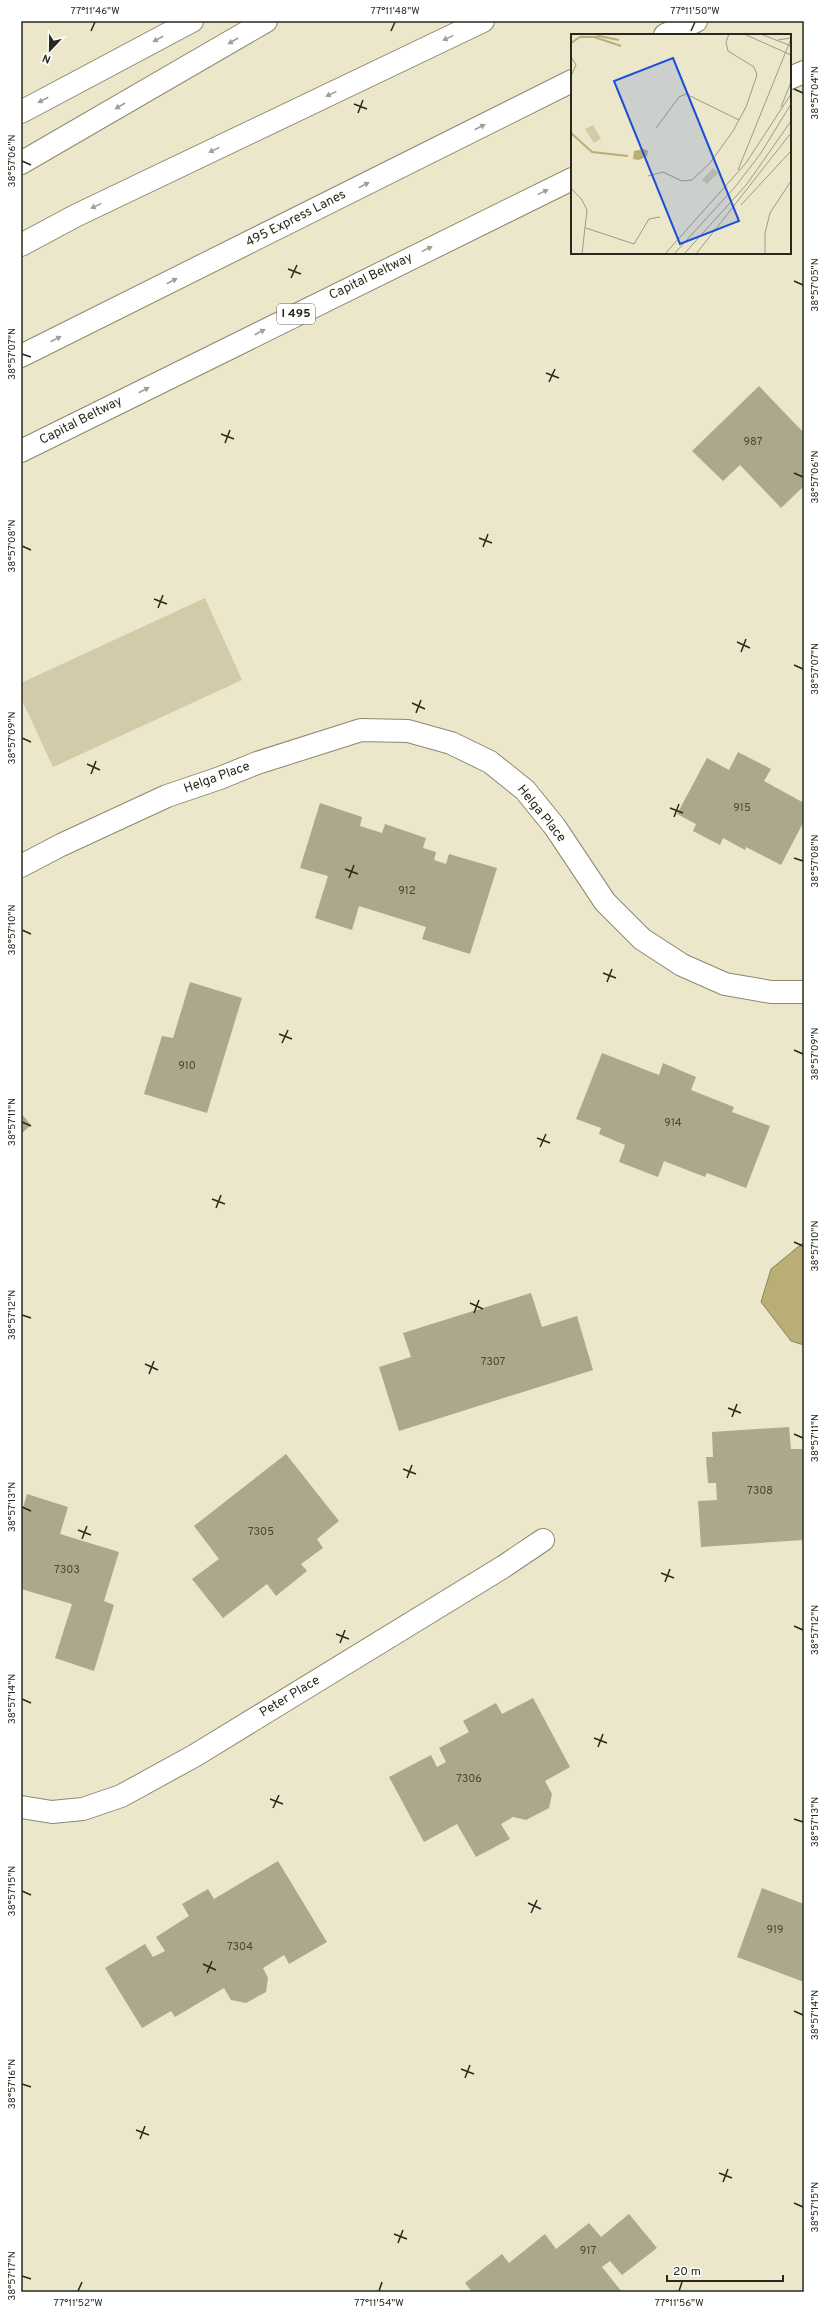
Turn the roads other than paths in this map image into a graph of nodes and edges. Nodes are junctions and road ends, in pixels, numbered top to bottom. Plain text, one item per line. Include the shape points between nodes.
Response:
1 (192, 21) edge
2 (266, 21) edge
3 (483, 21) edge
4 (696, 21) edge
5 (667, 34) edge
6 (804, 72) edge
7 (791, 78) edge
8 (571, 81) edge
9 (21, 112) edge
10 (21, 163) edge
11 (571, 178) edge
12 (21, 245) edge
13 (21, 356) edge
14 (21, 451) edge
15 (21, 866) edge
16 (804, 992) edge
17 (543, 1540) dead end
18 (21, 1807) edge

1 -> 9 main road
2 -> 10 main road
3 -> 12 main road via 75,216
4 - 5 main road
6 - 7 main road
13 -> 8 main road, 495 Express Lanes
14 -> 11 main road, Capital Beltway / I 495
15 - 16 main road, Helga Place via 61,844 167,796 257,763 361,730 408,731 451,743 490,762 525,790 555,827 605,902 642,939 682,965 725,984 771,992
17 - 18 main road, Peter Place via 503,1568 194,1756 121,1796 83,1809 52,1812

